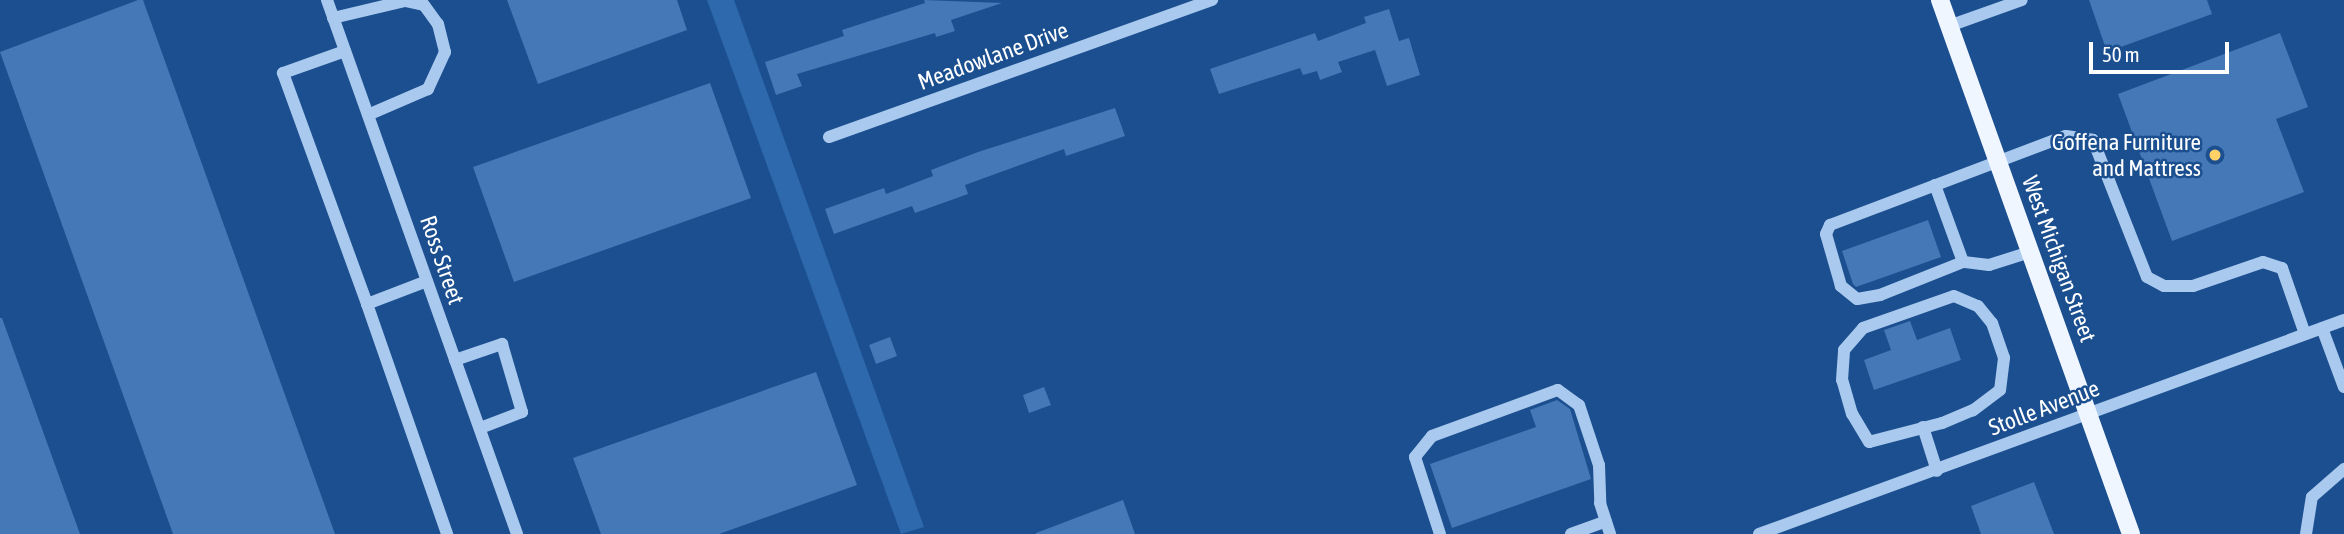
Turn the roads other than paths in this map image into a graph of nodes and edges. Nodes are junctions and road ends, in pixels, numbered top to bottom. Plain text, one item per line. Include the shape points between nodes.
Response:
1 (327, 0) edge
2 (1212, 0) edge
3 (1940, 0) edge
4 (2022, 0) edge
5 (333, 18) junction
6 (1949, 26) junction
7 (345, 51) junction
8 (368, 115) junction
9 (828, 137) dead end
10 (1997, 161) junction
11 (1934, 185) junction
12 (2030, 252) junction
13 (1963, 262) junction
14 (427, 281) junction
15 (367, 304) junction
16 (2344, 320) edge
17 (2322, 328) junction
18 (2305, 334) junction
19 (455, 360) junction
20 (2344, 387) edge
21 (2089, 413) junction
22 (1923, 427) junction
23 (480, 428) junction
24 (2344, 469) edge
25 (1937, 471) junction
26 (1608, 528) edge
27 (1786, 529) edge
28 (447, 534) edge
29 (517, 534) edge
30 (1440, 534) edge
31 (1571, 534) edge
32 (1759, 534) edge
33 (2132, 534) edge
34 (2306, 534) edge

1 - 5 street, Ross Street
2 - 9 street, Meadowlane Drive
3 - 6 main road, West Michigan Street
4 - 6 street
5 - 7 street, Ross Street
5 - 8 street via 405,1 424,5 438,24 445,52 428,89
6 - 10 main road, West Michigan Street
7 - 8 street, Ross Street
7 - 15 street via 283,74
8 - 14 street, Ross Street
10 - 11 street
10 - 12 main road, West Michigan Street
10 - 18 street via 2066,136 2093,140 2147,277 2164,286 2193,286 2263,262 2282,268
11 - 13 street
11 - 13 street via 1830,225 1826,234 1831,260 1841,286 1857,299 1880,295
12 - 13 street via 1989,265
12 - 21 main road, West Michigan Street
14 - 15 street
14 - 19 street, Ross Street
15 - 28 street
16 - 17 street, Stolle Avenue
17 - 18 street, Stolle Avenue
17 - 20 street
18 - 21 street, Stolle Avenue
19 - 23 street, Ross Street
19 - 23 street via 502,344 522,412
21 - 25 street, Stolle Avenue
21 - 33 main road, West Michigan Street
22 - 22 street via 1973,410 2000,390 2004,358 1992,323 1978,306 1954,296 1863,328 1844,350 1842,380 1852,414 1869,442
22 - 25 street
23 - 29 street, Ross Street
24 - 34 street via 2312,497
25 - 27 street, Stolle Avenue
26 - 30 street via 1600,503 1599,465 1579,405 1558,390 1432,436 1415,457
26 - 31 street
27 - 32 street, Stolle Avenue

